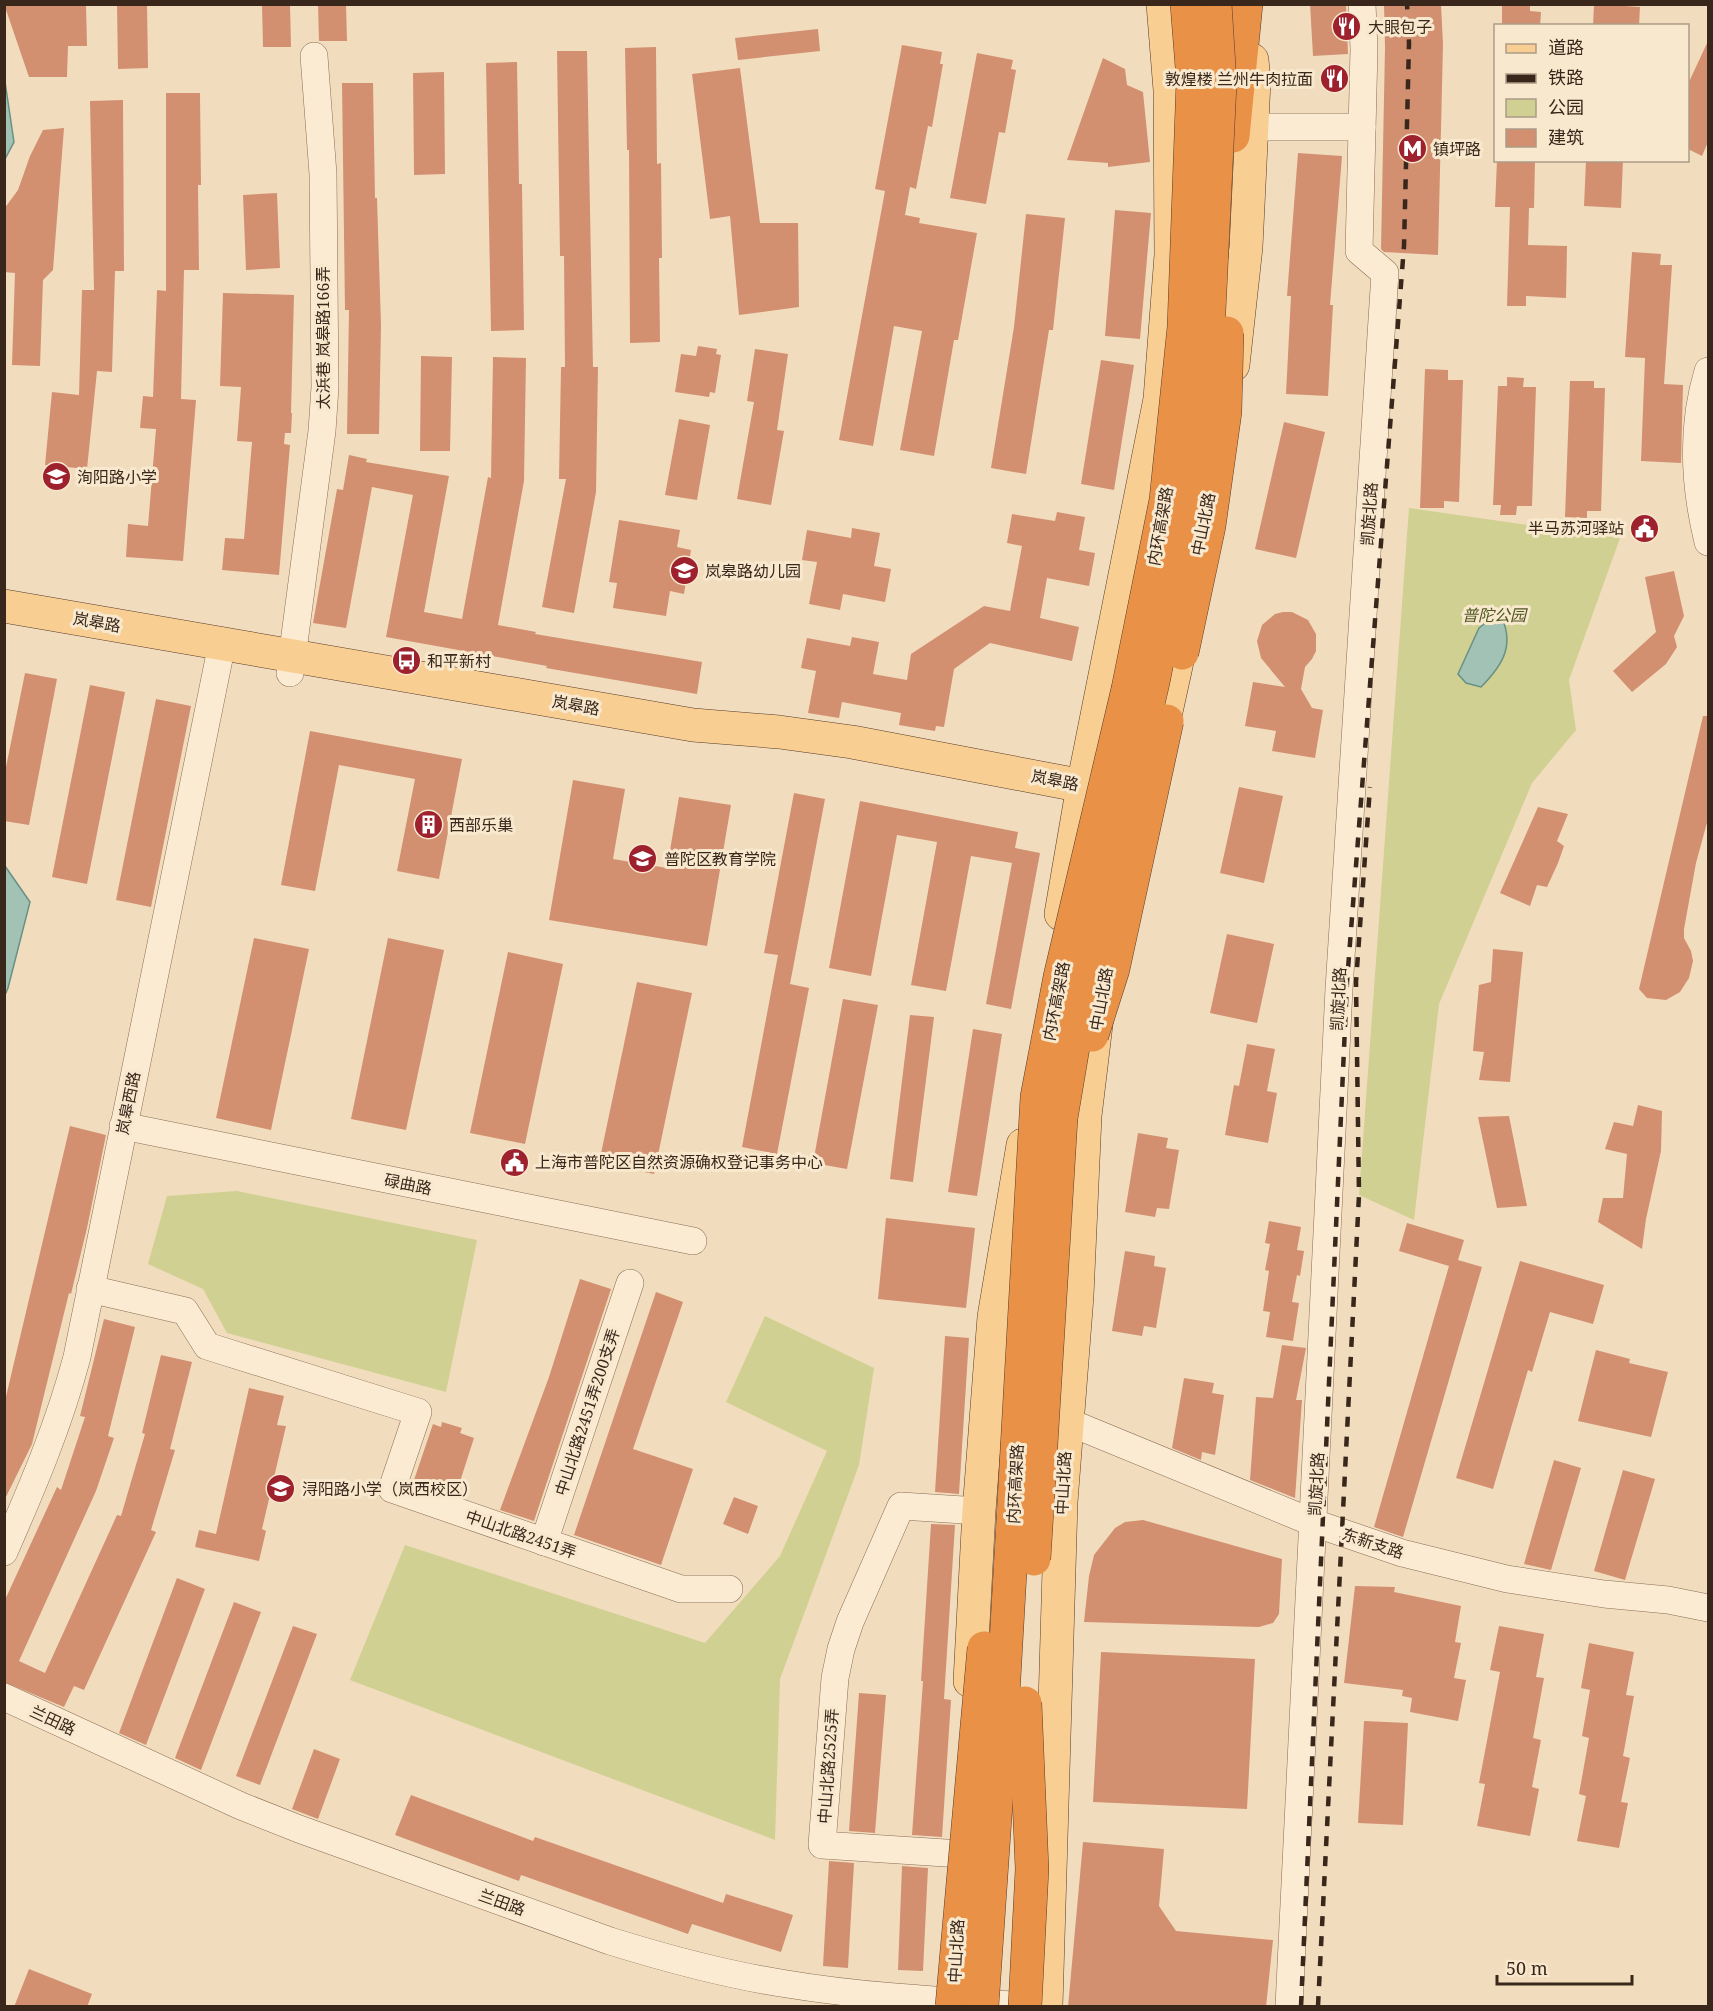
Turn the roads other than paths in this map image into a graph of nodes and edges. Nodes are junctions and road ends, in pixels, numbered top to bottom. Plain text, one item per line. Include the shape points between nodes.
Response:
1 (1163, 4) edge
2 (1187, 4) edge
3 (1215, 4) edge
4 (1246, 4) edge
5 (1362, 4) edge
6 (314, 56) dead end
7 (1362, 127) junction
8 (1242, 131) junction
9 (1708, 371) edge
10 (1708, 542) edge
11 (4, 606) edge
12 (4, 622) edge
13 (220, 652) junction
14 (291, 665) junction
15 (1081, 797) junction
16 (1144, 811) junction
17 (1061, 1118) junction
18 (123, 1126) junction
19 (693, 1241) dead end
20 (630, 1283) dead end
21 (90, 1289) junction
22 (988, 1390) junction
23 (1066, 1421) junction
24 (979, 1510) junction
25 (1314, 1522) junction
26 (544, 1542) junction
27 (4, 1552) edge
28 (729, 1589) dead end
29 (1708, 1608) edge
30 (4, 1697) edge
31 (1024, 1703) junction
32 (961, 1854) junction
33 (786, 1996) edge
34 (960, 2005) edge
35 (1004, 2007) edge
36 (1027, 2007) edge
37 (1046, 2007) edge
38 (1289, 2007) edge

1 - 15 main road, 中山北路 via 1170,90 1171,255 1160,399
2 - 34 highway, 内环高架路, bridge via 1193,80 1184,327 1166,500 1037,1097 1002,1719
3 - 17 highway, 内环高架路, bridge via 1220,83 1208,332 1190,497 1153,682 1086,970
4 - 8 highway
5 - 7 street, 凯旋北路
6 - 14 street, 太浜巷 岚皋路166弄 via 323,174 325,387
7 - 8 street
7 - 25 street, 凯旋北路 via 1359,251 1385,273 1339,989
8 - 16 main road, 中山北路 via 1246,247 1233,366
8 - 17 highway, bridge via 1225,412 1209,526 1113,969
9 - 10 street via 1695,442 1698,490
11 - 13 main road, 岚皋路
12 - 13 main road, 岚皋路
13 - 14 main road, 岚皋路
13 - 18 street, 岚皋西路
14 - 15 main road, 岚皋路 via 693,725 852,742
15 - 16 main road, 岚皋路
15 - 22 main road, 中山北路 via 994,1317
16 - 23 main road, 中山北路 via 1102,985 1091,1053
17 - 31 highway, 内环高架路, bridge
18 - 19 street, 碌曲路
18 - 21 street, 岚皋西路
20 - 26 street, 中山北路2451弄200支弄
21 - 26 street, 中山北路2451弄 via 185,1311 207,1346 418,1412 392,1490
21 - 27 street, 岚皋西路 via 77,1357 59,1419
22 - 23 street, 东新支路
22 - 24 main road, 中山北路
23 - 25 street, 东新支路
23 - 37 main road, 中山北路
24 - 32 main road, 中山北路
24 - 32 street, 中山北路2525弄 via 901,1506 841,1649 835,1678 822,1845
25 - 29 street, 东新支路 via 1402,1553 1486,1575
25 - 38 street, 凯旋北路
26 - 28 street, 中山北路2451弄 via 681,1588
30 - 33 street, 兰田路 via 240,1806 299,1829 610,1941
31 - 35 highway, 内环高架路, bridge
31 - 36 highway, bridge via 1032,1869
32 - 34 main road, 中山北路
33 - 34 street, 兰田路
34 - 36 street, 兰田路

